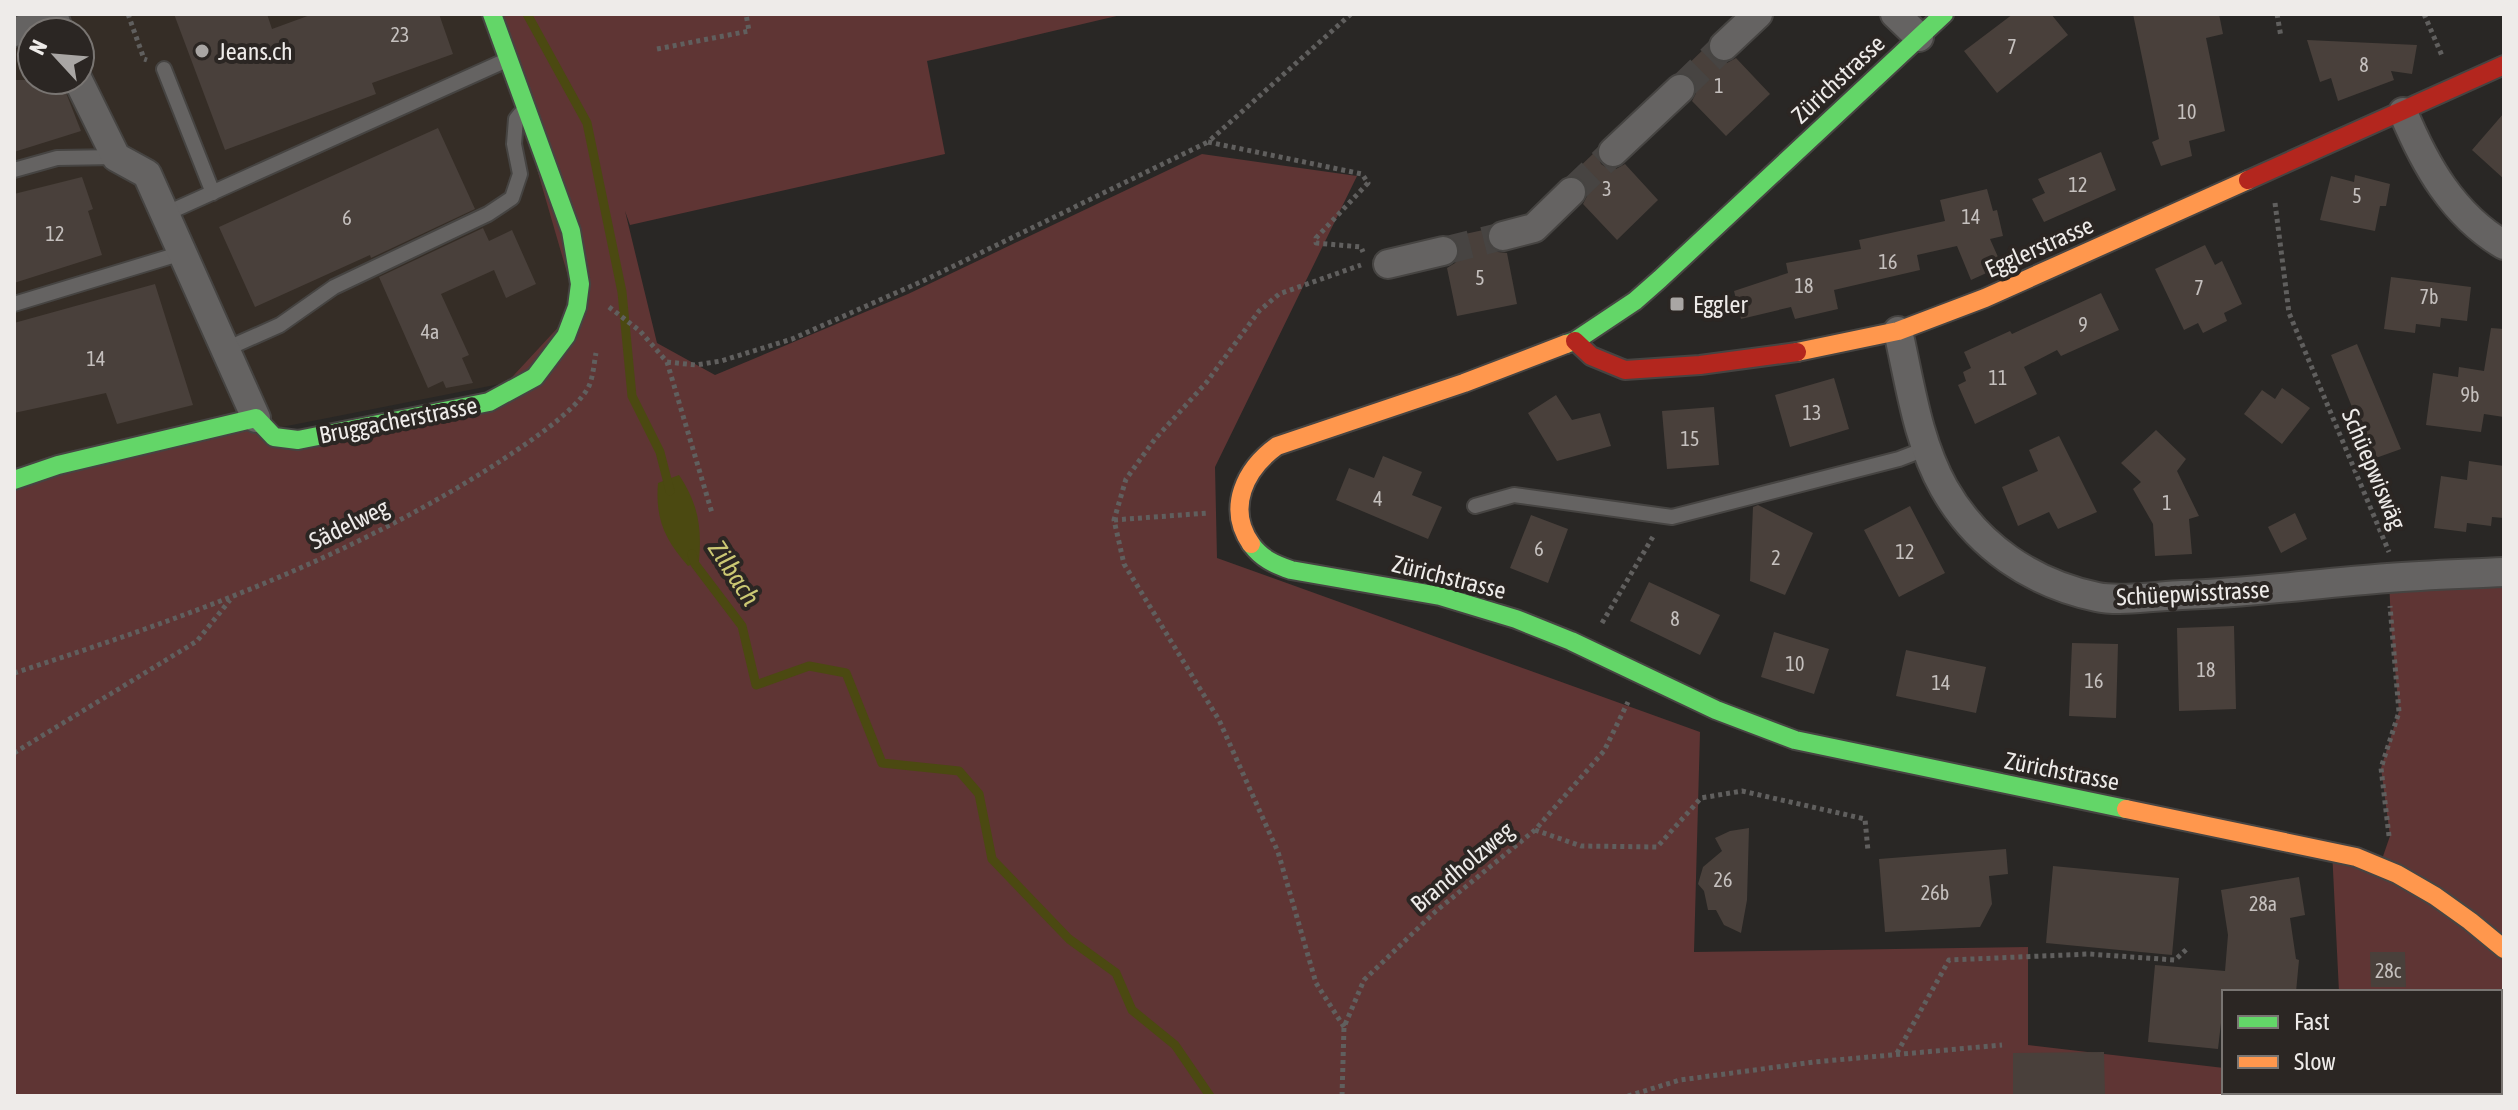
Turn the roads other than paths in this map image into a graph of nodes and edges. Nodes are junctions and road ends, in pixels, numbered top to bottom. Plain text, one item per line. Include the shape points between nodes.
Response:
1 (492, 14) edge
2 (1758, 14) edge
3 (1895, 14) edge
4 (1944, 14) edge
5 (1919, 37) junction
6 (1724, 46) tunnel mouth
7 (509, 59) junction
8 (2504, 65) edge
9 (164, 69) road end
10 (1680, 89) tunnel mouth
11 (86, 96) edge
12 (525, 108) junction
13 (2403, 112) junction
14 (1613, 152) tunnel mouth
15 (116, 157) junction
16 (14, 170) edge
17 (1571, 192) tunnel mouth
18 (213, 193) junction
19 (165, 214) junction
20 (1503, 236) tunnel mouth
21 (2504, 245) edge
22 (1443, 251) tunnel mouth
23 (182, 253) junction
24 (1388, 264) dead end
25 (14, 304) edge
26 (1898, 331) junction
27 (1575, 341) junction
28 (226, 349) junction
29 (256, 418) junction
30 (1925, 449) junction
31 (14, 480) edge
32 (1475, 506) dead end
33 (2504, 572) edge
34 (2504, 949) edge

1 - 7 main road, Bruggacherstrasse
2 - 6 street
3 - 5 street
4 - 5 main road, Zürichstrasse
5 - 27 main road, Zürichstrasse via 1652,286
7 - 12 main road, Bruggacherstrasse
7 - 18 lane
8 - 13 main road, Egglerstrasse
9 - 18 lane
10 - 14 street
11 - 15 street
12 - 28 lane via 516,119 520,174 512,198 334,287 280,325
12 - 29 main road, Bruggacherstrasse via 571,231 580,284 566,336 535,377 489,402 298,440 274,437
13 - 21 street via 2439,185
13 - 26 main road, Egglerstrasse via 1985,298
15 - 16 lane via 57,158
15 - 19 street via 147,174
17 - 20 street via 1534,228
18 - 19 lane
19 - 23 street
22 - 24 street
23 - 25 lane
23 - 28 street
26 - 27 main road, Egglerstrasse via 1779,356 1625,370 1591,356
26 - 30 street, Schüepwisstrasse
27 - 34 main road, Zürichstrasse via 1277,446 1255,462 1241,492 1239,510 1248,540 1259,555 1285,569 1403,588 1489,609 1588,648 1722,715 1795,740 2356,857 2430,891
28 - 29 street
29 - 31 main road
30 - 32 lane via 1672,517 1514,495
30 - 33 street, Schüepwisstrasse via 1943,487 1985,542 2048,583 2100,598 2225,594

